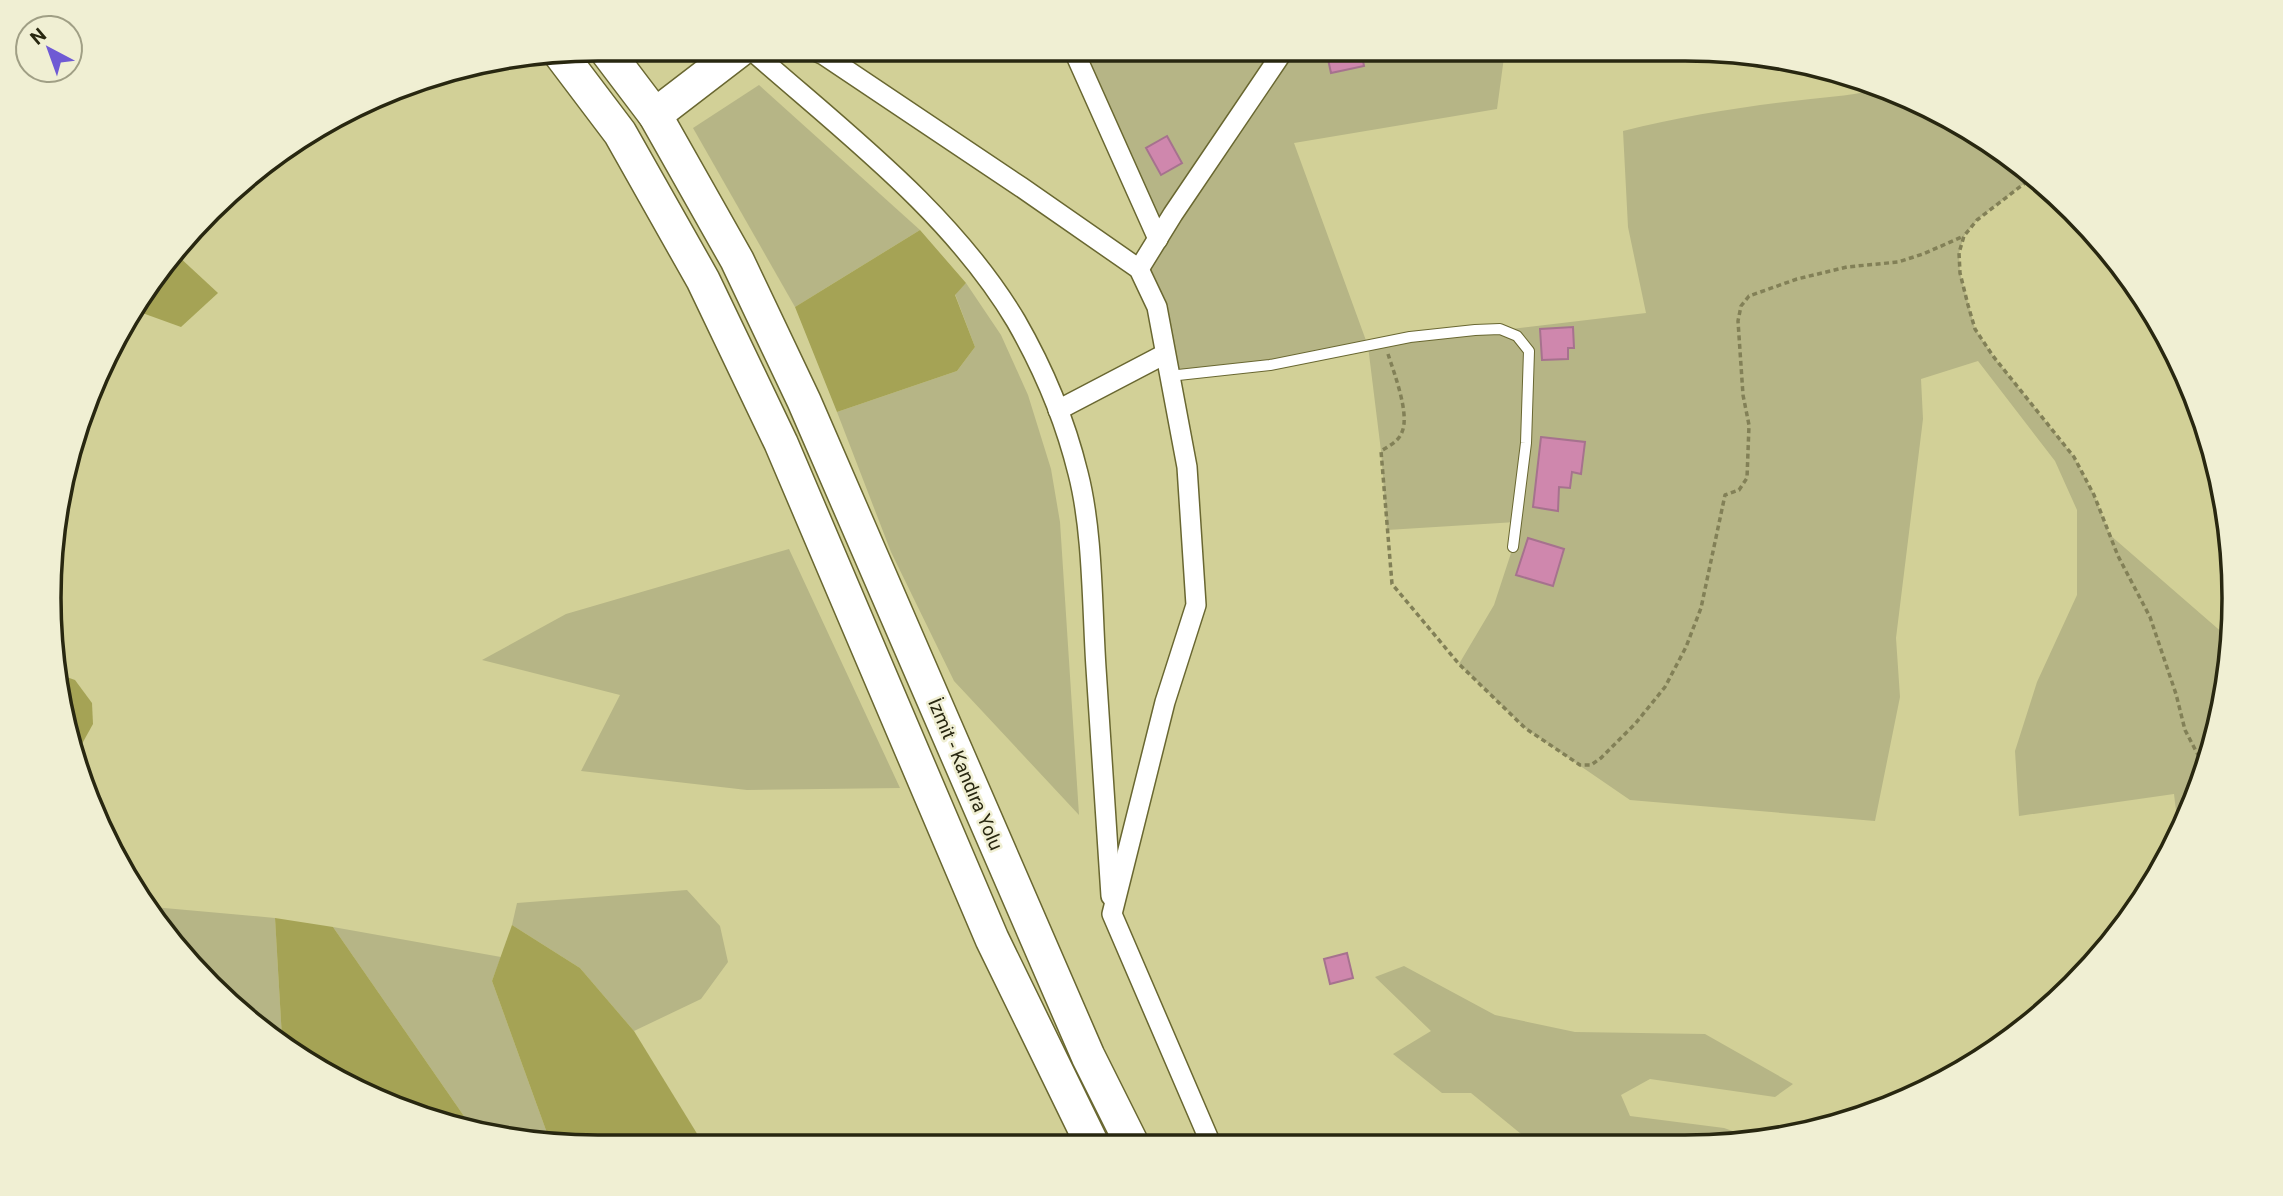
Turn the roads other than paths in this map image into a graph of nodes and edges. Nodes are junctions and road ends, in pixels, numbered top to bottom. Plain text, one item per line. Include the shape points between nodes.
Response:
1 (614, 61) edge
2 (725, 61) edge
3 (764, 61) edge
4 (833, 61) edge
5 (1078, 61) edge
6 (1277, 61) edge
7 (566, 62) edge
8 (655, 115) junction
9 (1158, 239) junction
10 (1139, 269) junction
11 (1165, 354) junction
12 (1169, 376) junction
13 (1058, 410) junction
14 (1513, 547) dead end
15 (1112, 914) junction
16 (1089, 1135) edge
17 (1128, 1135) edge
18 (1207, 1135) edge

1 - 8 highway, İzmit - Kandıra Yolu
2 - 8 highway
3 - 13 street via 944,226 1015,320
4 - 10 street
5 - 9 street
6 - 9 street
7 - 16 highway via 620,134 709,293 781,443 992,939
8 - 17 highway, İzmit - Kandıra Yolu via 737,260 804,401 1088,1056
9 - 10 street
10 - 11 street via 1157,307
11 - 12 street
11 - 13 street
12 - 14 lane via 1270,365 1475,330 1500,329 1517,336 1529,351 1526,443
12 - 15 street via 1187,467 1196,605 1165,702
13 - 15 street via 1079,474 1087,537
15 - 18 street

